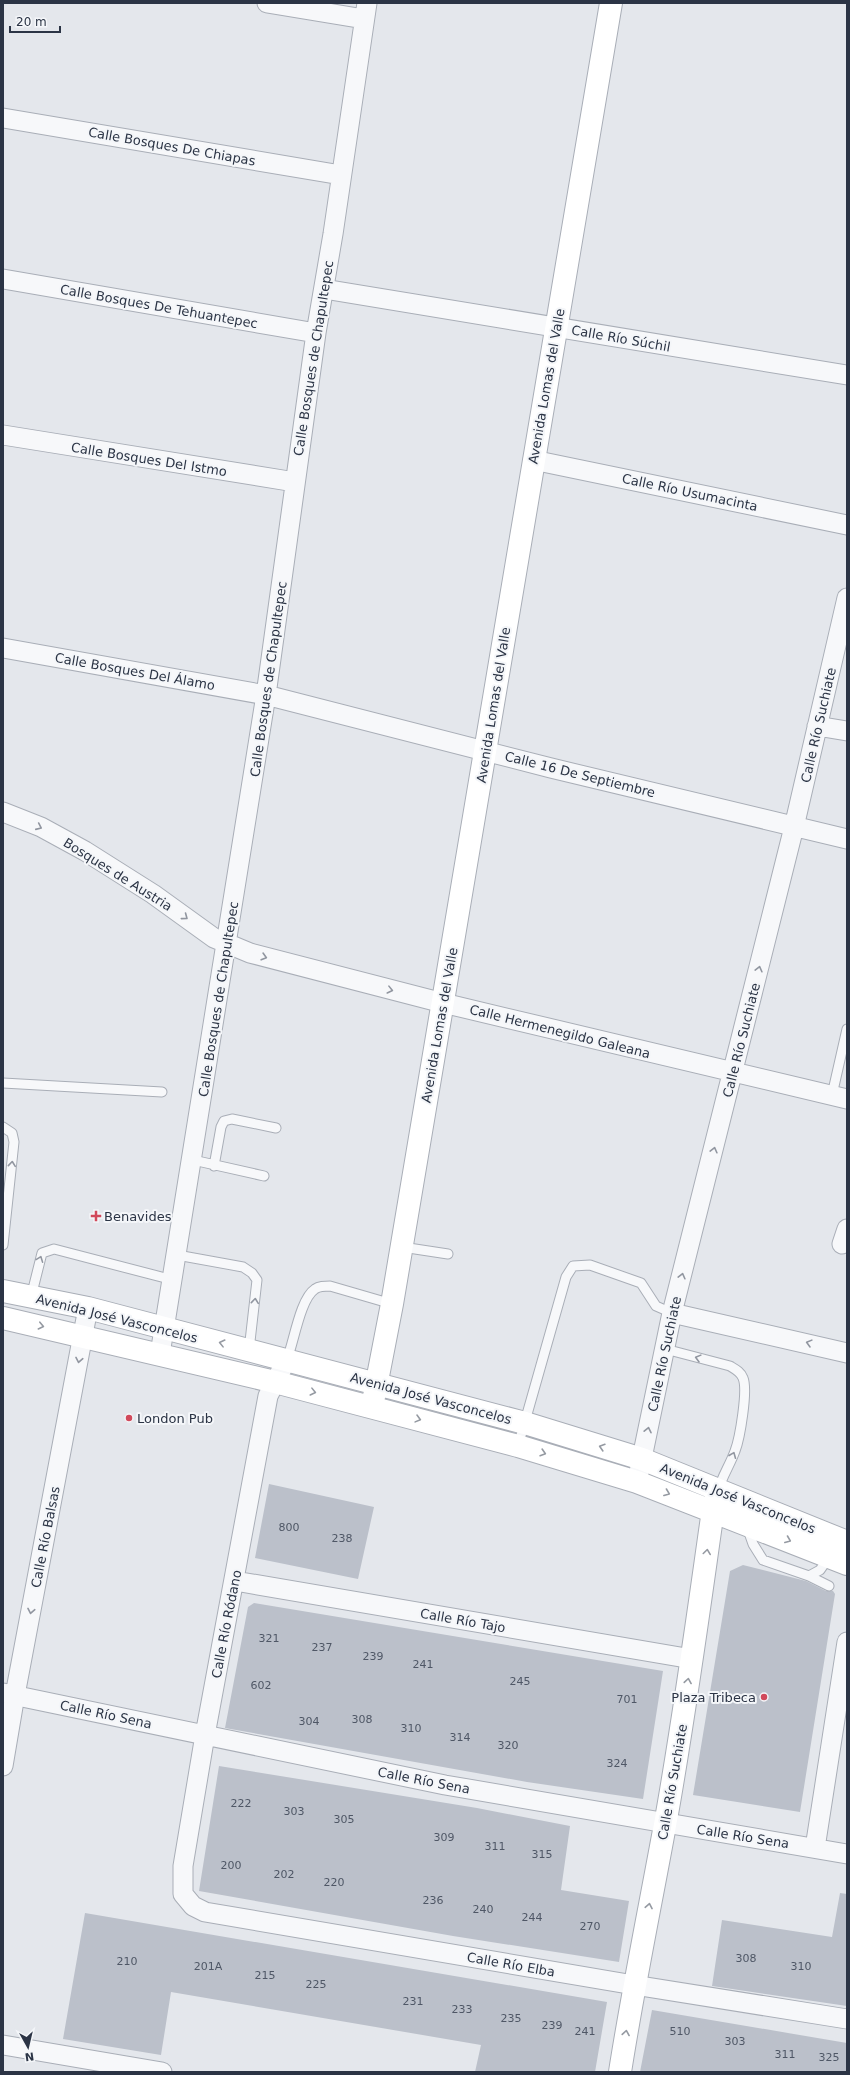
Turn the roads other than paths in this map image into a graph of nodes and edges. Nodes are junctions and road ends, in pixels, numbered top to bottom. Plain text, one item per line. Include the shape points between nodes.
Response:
1 (267, 3) edge
2 (611, 3) edge
3 (366, 11) edge
4 (3, 118) edge
5 (341, 175) junction
6 (3, 279) edge
7 (324, 289) junction
8 (557, 326) junction
9 (316, 333) junction
10 (847, 375) edge
11 (3, 435) edge
12 (533, 460) junction
13 (295, 482) junction
14 (847, 524) edge
15 (847, 598) edge
16 (3, 648) edge
17 (266, 695) junction
18 (817, 726) junction
19 (847, 731) edge
20 (486, 750) junction
21 (3, 812) edge
22 (794, 827) junction
23 (847, 840) edge
24 (227, 945) junction
25 (443, 1003) junction
26 (847, 1029) edge
27 (733, 1073) junction
28 (3, 1083) edge
29 (162, 1092) dead end
30 (840, 1097) edge
31 (3, 1127) edge
32 (276, 1128) dead end
33 (193, 1160) junction
34 (214, 1166) junction
35 (264, 1176) dead end
36 (3, 1245) edge
37 (402, 1247) junction
38 (448, 1254) dead end
39 (177, 1255) junction
40 (173, 1280) junction
41 (3, 1291) edge
42 (31, 1297) junction
43 (392, 1304) junction
44 (88, 1308) junction
45 (672, 1313) junction
46 (3, 1318) edge
47 (165, 1329) junction
48 (83, 1336) junction
49 (665, 1349) junction
50 (249, 1350) junction
51 (160, 1354) junction
52 (847, 1354) edge
53 (287, 1359) junction
54 (275, 1382) junction
55 (377, 1384) junction
56 (372, 1407) junction
57 (525, 1423) junction
58 (518, 1446) junction
59 (642, 1459) junction
60 (637, 1482) junction
61 (716, 1500) junction
62 (746, 1523) junction
63 (847, 1542) edge
64 (838, 1560) edge
65 (809, 1576) junction
66 (235, 1581) junction
67 (829, 1586) dead end
68 (847, 1642) edge
69 (692, 1660) junction
70 (844, 1680) edge
71 (9, 1694) edge
72 (205, 1735) junction
73 (3, 1766) edge
74 (665, 1824) junction
75 (815, 1848) junction
76 (847, 1854) edge
77 (183, 1894) joint
78 (634, 1985) junction
79 (847, 2019) edge
80 (3, 2045) edge
81 (162, 2072) edge
82 (620, 2072) edge

1 - 3 street
2 - 8 street, Avenida Lomas del Valle
3 - 5 street, Calle Bosques de Chapultepec
4 - 5 street, Calle Bosques De Chiapas
5 - 7 street, Calle Bosques de Chapultepec
6 - 9 street, Calle Bosques De Tehuantepec
7 - 8 street, Calle Río Súchil
7 - 9 street, Calle Bosques de Chapultepec
8 - 10 street, Calle Río Súchil
8 - 12 street, Avenida Lomas del Valle
9 - 13 street, Calle Bosques de Chapultepec
11 - 13 street, Calle Bosques Del Istmo
12 - 14 street, Calle Río Usumacinta
12 - 20 street, Avenida Lomas del Valle
13 - 17 street, Calle Bosques de Chapultepec
15 - 18 street, Calle Río Suchiate
16 - 17 street, Calle Bosques Del Álamo
17 - 20 street, Calle 16 De Septiembre
17 - 24 street, Calle Bosques de Chapultepec
18 - 19 street
18 - 22 street, Calle Río Suchiate
20 - 22 street, Calle 16 De Septiembre
20 - 25 street, Avenida Lomas del Valle
21 -> 24 street, Bosques de Austria via 41,827 85,850
22 - 23 street, Calle 16 De Septiembre
27 -> 22 street, Calle Río Suchiate
24 -> 25 street, Calle Hermenegildo Galeana via 277,961
24 - 33 street, Calle Bosques de Chapultepec
25 - 27 street, Calle Hermenegildo Galeana
25 - 37 street, Avenida Lomas del Valle
26 - 30 lane
27 - 30 street, Calle Hermenegildo Galeana
45 -> 27 street, Calle Río Suchiate
28 - 29 lane
36 -> 31 lane via 14,1142 12,1133
32 - 34 lane via 232,1120 224,1121 220,1127
33 - 34 lane
33 - 39 street, Calle Bosques de Chapultepec
34 - 35 lane
37 - 38 lane
37 - 43 street, Avenida Lomas del Valle
39 - 40 street, Calle Bosques de Chapultepec
50 -> 39 lane via 257,1280 252,1272 243,1267
42 -> 40 lane via 42,1253 54,1249
40 - 47 street, Calle Bosques de Chapultepec
41 - 42 street, Avenida José Vasconcelos
42 - 44 street, Avenida José Vasconcelos
43 - 53 lane via 330,1286 321,1286 308,1296
43 - 55 street, Avenida Lomas del Valle
44 - 47 street, Avenida José Vasconcelos
44 - 48 street, Calle Río Balsas
45 - 49 street, Calle Río Suchiate
52 -> 45 street
45 - 57 lane via 656,1306 642,1283 590,1264 573,1266 566,1277
46 -> 48 street, Avenida José Vasconcelos
50 -> 47 street, Avenida José Vasconcelos
47 - 51 street, Calle Bosques de Chapultepec
48 - 51 street, Avenida José Vasconcelos
48 -> 71 street, Calle Río Balsas
59 -> 49 street, Calle Río Suchiate
61 -> 49 lane via 722,1477 736,1448 744,1401 743,1378 739,1371 730,1366
50 - 53 street, Avenida José Vasconcelos
51 - 54 street, Avenida José Vasconcelos
53 - 54 street, Calle Río Ródano
53 - 55 street, Avenida José Vasconcelos
54 -> 56 street, Avenida José Vasconcelos
54 - 66 street, Calle Río Ródano via 268,1396
55 - 56 street, Avenida Lomas del Valle
55 - 57 street, Avenida José Vasconcelos
56 -> 58 street, Avenida José Vasconcelos
57 - 58 lane
59 -> 57 street, Avenida José Vasconcelos
58 -> 60 street, Avenida José Vasconcelos
59 - 60 street, Calle Río Suchiate
59 - 61 street, Avenida José Vasconcelos
60 -> 61 street, Avenida José Vasconcelos
61 - 62 street, Avenida José Vasconcelos
61 - 63 street, Avenida José Vasconcelos
69 -> 61 street, Calle Río Suchiate
62 -> 64 street, Avenida José Vasconcelos
62 - 65 lane via 753,1544 763,1560
64 - 65 lane
65 - 67 lane
66 - 69 street, Calle Río Tajo
66 - 72 street, Calle Río Ródano
68 - 70 street
74 -> 69 street, Calle Río Suchiate
70 - 75 street
71 - 72 street, Calle Río Sena
71 - 73 street, Calle Río Balsas
72 - 74 street, Calle Río Sena via 445,1785
72 - 77 street, Calle Río Ródano via 183,1866
74 - 75 street, Calle Río Sena
78 -> 74 street, Calle Río Suchiate
75 - 76 street, Calle Río Sena
77 - 78 street, Calle Río Elba via 193,1906 205,1912
78 - 79 street, Calle Río Elba
82 -> 78 street, Calle Río Suchiate
80 - 81 street

